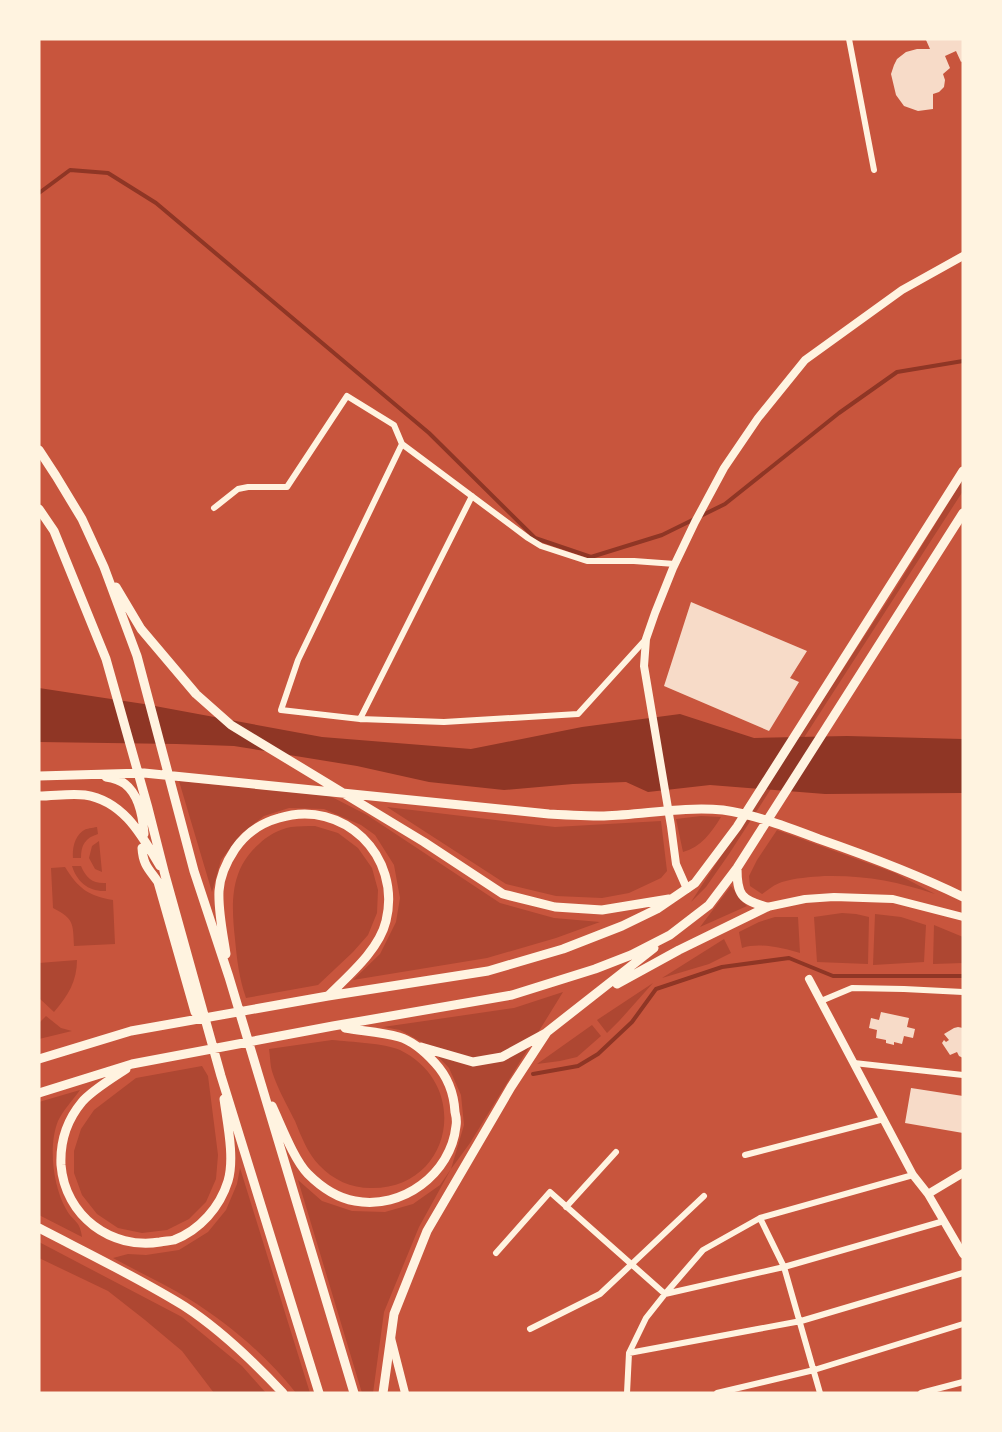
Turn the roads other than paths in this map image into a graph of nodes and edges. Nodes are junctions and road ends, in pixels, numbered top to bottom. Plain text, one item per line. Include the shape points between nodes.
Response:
1 (849, 39) edge
2 (874, 170) dead end
3 (963, 256) edge
4 (402, 444) junction
5 (39, 450) edge
6 (963, 471) edge
7 (471, 496) junction
8 (214, 508) dead end
9 (39, 509) edge
10 (963, 513) edge
11 (675, 564) junction
12 (104, 567) junction
13 (646, 639) junction
14 (360, 719) junction
15 (98, 774) junction
16 (39, 776) edge
17 (39, 796) edge
18 (144, 834) dead end
19 (142, 848) dead end
20 (737, 868) junction
21 (165, 875) junction
22 (687, 888) junction
23 (963, 897) edge
24 (673, 898) junction
25 (767, 907) junction
26 (963, 917) edge
27 (670, 936) junction
28 (229, 977) junction
29 (809, 979) dead end
30 (963, 992) edge
31 (597, 994) junction
32 (328, 996) junction
33 (821, 1001) junction
34 (205, 1018) junction
35 (333, 1026) junction
36 (547, 1032) junction
37 (413, 1044) junction
38 (39, 1059) edge
39 (854, 1063) junction
40 (132, 1064) junction
41 (257, 1074) junction
42 (963, 1075) edge
43 (221, 1076) junction
44 (39, 1093) edge
45 (884, 1119) junction
46 (616, 1152) dead end
47 (745, 1155) dead end
48 (963, 1173) edge
49 (913, 1175) junction
50 (928, 1194) junction
51 (704, 1196) dead end
52 (566, 1207) junction
53 (760, 1218) junction
54 (944, 1221) junction
55 (39, 1228) edge
56 (496, 1253) dead end
57 (963, 1254) edge
58 (632, 1265) junction
59 (784, 1267) junction
60 (963, 1273) edge
61 (665, 1294) junction
62 (801, 1321) junction
63 (963, 1324) edge
64 (530, 1329) dead end
65 (391, 1338) junction
66 (629, 1353) junction
67 (814, 1370) junction
68 (963, 1382) edge
69 (284, 1393) edge
70 (319, 1393) edge
71 (354, 1393) edge
72 (382, 1393) edge
73 (405, 1393) edge
74 (627, 1393) edge
75 (717, 1393) edge
76 (820, 1393) edge
77 (921, 1393) edge

1 - 2 street
3 - 11 street via 902,290 805,360 724,468
4 - 7 street
4 - 8 street via 394,425 347,396 287,487 238,489
4 - 14 street via 298,660 281,710
5 - 12 highway via 82,519
6 - 22 highway via 741,821 695,883
7 - 11 street via 541,546 587,561
7 - 14 street
9 - 21 highway via 54,531 106,659
10 - 20 highway
11 - 13 street
12 - 24 highway via 141,628 196,694 231,725 503,894 555,907 602,910
12 - 28 highway via 137,656 194,871
13 - 14 street via 578,714 444,722
13 - 22 street via 644,666 676,864
15 - 16 highway
15 - 18 highway via 124,783 132,792
15 - 23 highway via 144,773 549,814 729,811 859,853
17 - 21 highway via 85,795 104,800 138,830
19 - 34 highway via 145,864 158,882 195,1012
20 - 25 highway via 739,891 753,903
20 - 27 highway via 709,905
21 - 43 highway
22 - 24 highway
24 - 32 highway via 622,926 563,949 488,971
25 - 26 street via 834,897 893,899
25 - 31 highway
27 - 31 highway
27 - 35 highway via 595,969 512,995
28 - 32 highway via 219,890 226,862 242,839 265,822 292,814 320,814 347,825 369,843 383,867 389,895 386,922 374,947
28 - 41 highway
29 - 33 street
30 - 33 street via 852,988
31 - 36 highway
32 - 34 highway
33 - 39 street
34 - 38 highway via 131,1031
35 - 37 highway via 400,1037
35 - 40 highway
36 - 37 highway via 502,1057 473,1062
36 - 65 highway via 427,1231 394,1314
37 - 41 highway via 443,1071 454,1097 456,1126 449,1153 433,1176 410,1193 383,1202 355,1201 328,1191 306,1173
39 - 42 street
39 - 45 street
40 - 43 highway via 83,1101 68,1124 60,1151 62,1179 74,1205 93,1226 118,1240 146,1244 174,1240 199,1226 218,1205 228,1179 230,1151
40 - 44 highway
41 - 71 highway
43 - 70 highway
45 - 47 street
45 - 49 street
46 - 52 street
48 - 50 street
49 - 50 street
49 - 53 street
50 - 54 street
51 - 58 street
52 - 56 street via 550,1192
52 - 58 street
53 - 59 street
53 - 61 street via 703,1250
54 - 57 street
54 - 59 street
55 - 69 highway via 184,1307 259,1366
58 - 61 street
58 - 64 street via 600,1294
59 - 61 street
59 - 62 street
60 - 62 street
61 - 66 street via 646,1318
62 - 66 street
62 - 67 street
63 - 67 street
65 - 72 highway
65 - 73 main road
66 - 74 street
67 - 75 street
67 - 76 street
68 - 77 street

